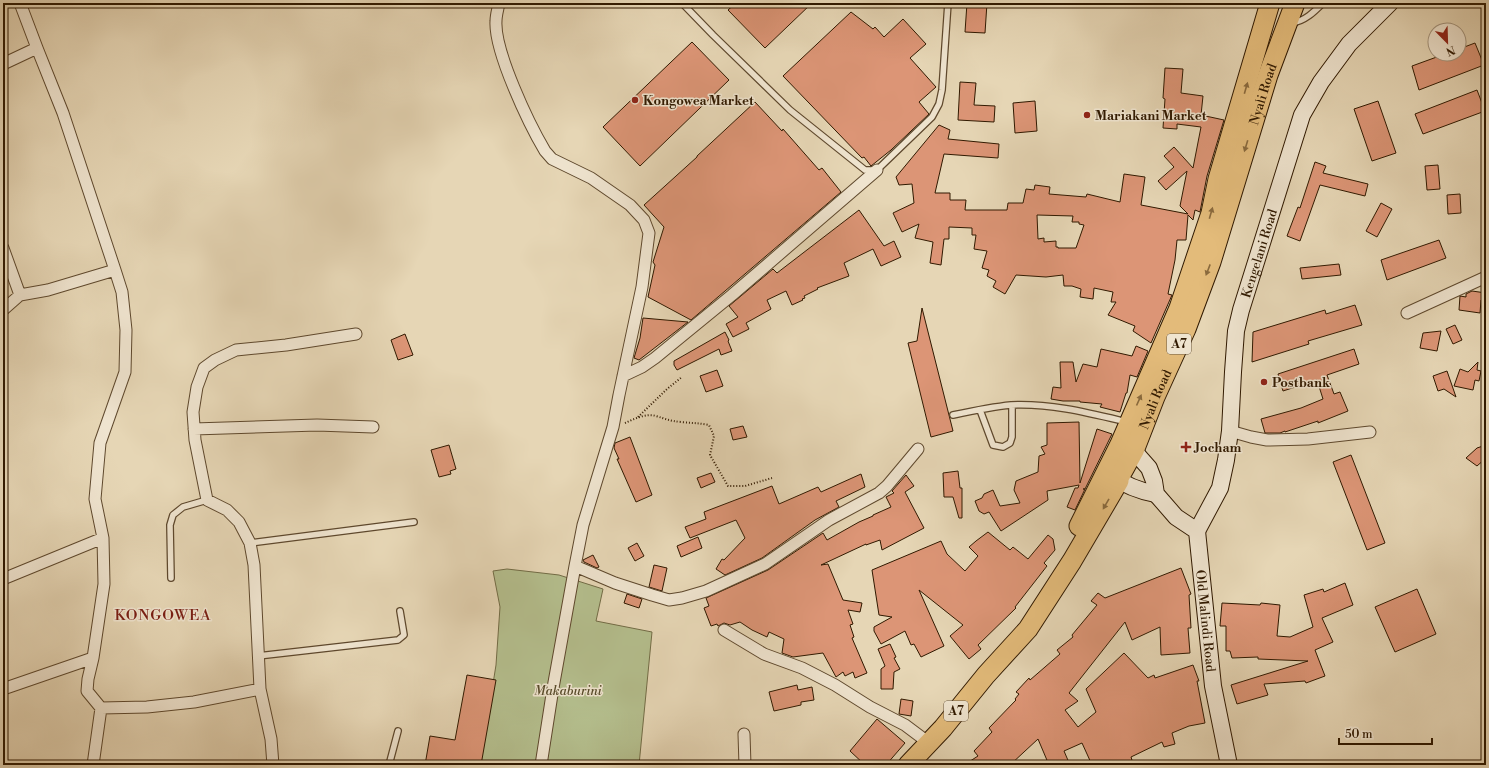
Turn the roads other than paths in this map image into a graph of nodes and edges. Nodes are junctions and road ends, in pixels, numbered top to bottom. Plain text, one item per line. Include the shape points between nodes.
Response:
1 (20, 3) edge
2 (499, 3) edge
3 (682, 3) edge
4 (948, 3) edge
5 (1270, 3) edge
6 (1294, 3) edge
7 (1323, 3) edge
8 (1390, 3) edge
9 (1287, 23) junction
10 (37, 48) junction
11 (3, 64) edge
12 (877, 170) junction
13 (3, 248) edge
14 (115, 270) junction
15 (1486, 277) edge
16 (20, 295) junction
17 (3, 310) edge
18 (1407, 313) dead end
19 (356, 334) dead end
20 (623, 376) junction
21 (1012, 405) junction
22 (980, 410) junction
23 (953, 415) dead end
24 (1129, 423) junction
25 (372, 427) dead end
26 (194, 429) junction
27 (1230, 431) junction
28 (1370, 432) dead end
29 (1127, 448) junction
30 (918, 449) dead end
31 (1113, 477) junction
32 (1156, 494) junction
33 (207, 500) junction
34 (414, 522) dead end
35 (1197, 531) junction
36 (103, 538) junction
37 (250, 543) junction
38 (575, 566) junction
39 (171, 578) dead end
40 (3, 579) edge
41 (400, 611) dead end
42 (724, 630) dead end
43 (258, 656) junction
44 (93, 658) junction
45 (260, 689) junction
46 (3, 690) edge
47 (101, 708) junction
48 (398, 731) dead end
49 (744, 734) dead end
50 (929, 743) junction
51 (93, 765) edge
52 (272, 765) edge
53 (389, 765) edge
54 (541, 765) edge
55 (745, 765) edge
56 (908, 765) edge
57 (1229, 765) edge

1 - 10 street
2 - 20 street via 496,22 498,41 510,78 545,151 552,159 591,178 630,205 644,220 648,233 643,280
3 - 12 lane via 790,110 864,170
4 - 12 lane via 939,104 932,117
24 -> 5 highway, Nyali Road / A7 via 1179,308 1209,220 1218,179
6 - 9 highway, Nyali Road / A7
7 - 9 lane via 1303,20
8 - 27 main road, Kengelani Road via 1344,50 1321,82 1302,116 1240,310 1236,331
9 -> 29 highway, Nyali Road / A7 via 1268,75 1211,262 1186,329 1155,397
10 - 11 street
10 - 14 street via 63,113
12 - 20 street via 655,358
13 - 16 street
14 - 16 street via 48,290
14 - 36 street via 122,292 126,330 125,372 100,443 95,499
15 - 18 street
16 - 17 street
19 - 26 street via 236,350 215,360 204,368 197,387 193,412
20 - 38 street via 613,427 583,524
21 - 22 lane
21 - 22 lane via 1012,437 1010,443 1003,447 993,445
21 - 24 lane via 1075,409
22 - 23 lane
24 - 29 highway, Nyali Road / A7
25 - 26 street via 317,425
26 - 33 street
27 - 28 street via 1267,440 1308,439
27 - 35 main road, Kengelani Road via 1220,488
29 - 31 highway, Nyali Road / A7
29 - 32 main road via 1152,474
30 - 38 street via 879,493 829,520 765,564 706,591 669,600 615,583
31 - 32 main road via 1144,492
31 - 50 highway, Nyali Road / A7 via 1002,656
32 - 35 main road via 1176,517
33 - 37 street via 227,510 239,522
33 - 39 lane via 183,507 173,515 170,525
34 - 37 lane
35 - 57 main road, Old Malindi Road via 1213,686
36 - 40 street
36 - 44 street via 104,584
37 - 43 street via 254,565
38 - 54 street
41 - 43 lane via 404,635 398,640
42 - 50 street via 764,654 802,668 835,685 905,725
43 - 45 street
44 - 46 street
44 - 47 street via 87,691
45 - 47 street via 147,707
45 - 52 street via 271,739
47 - 51 street
48 - 53 lane
49 - 55 street
50 - 56 highway, Nyali Road / A7

